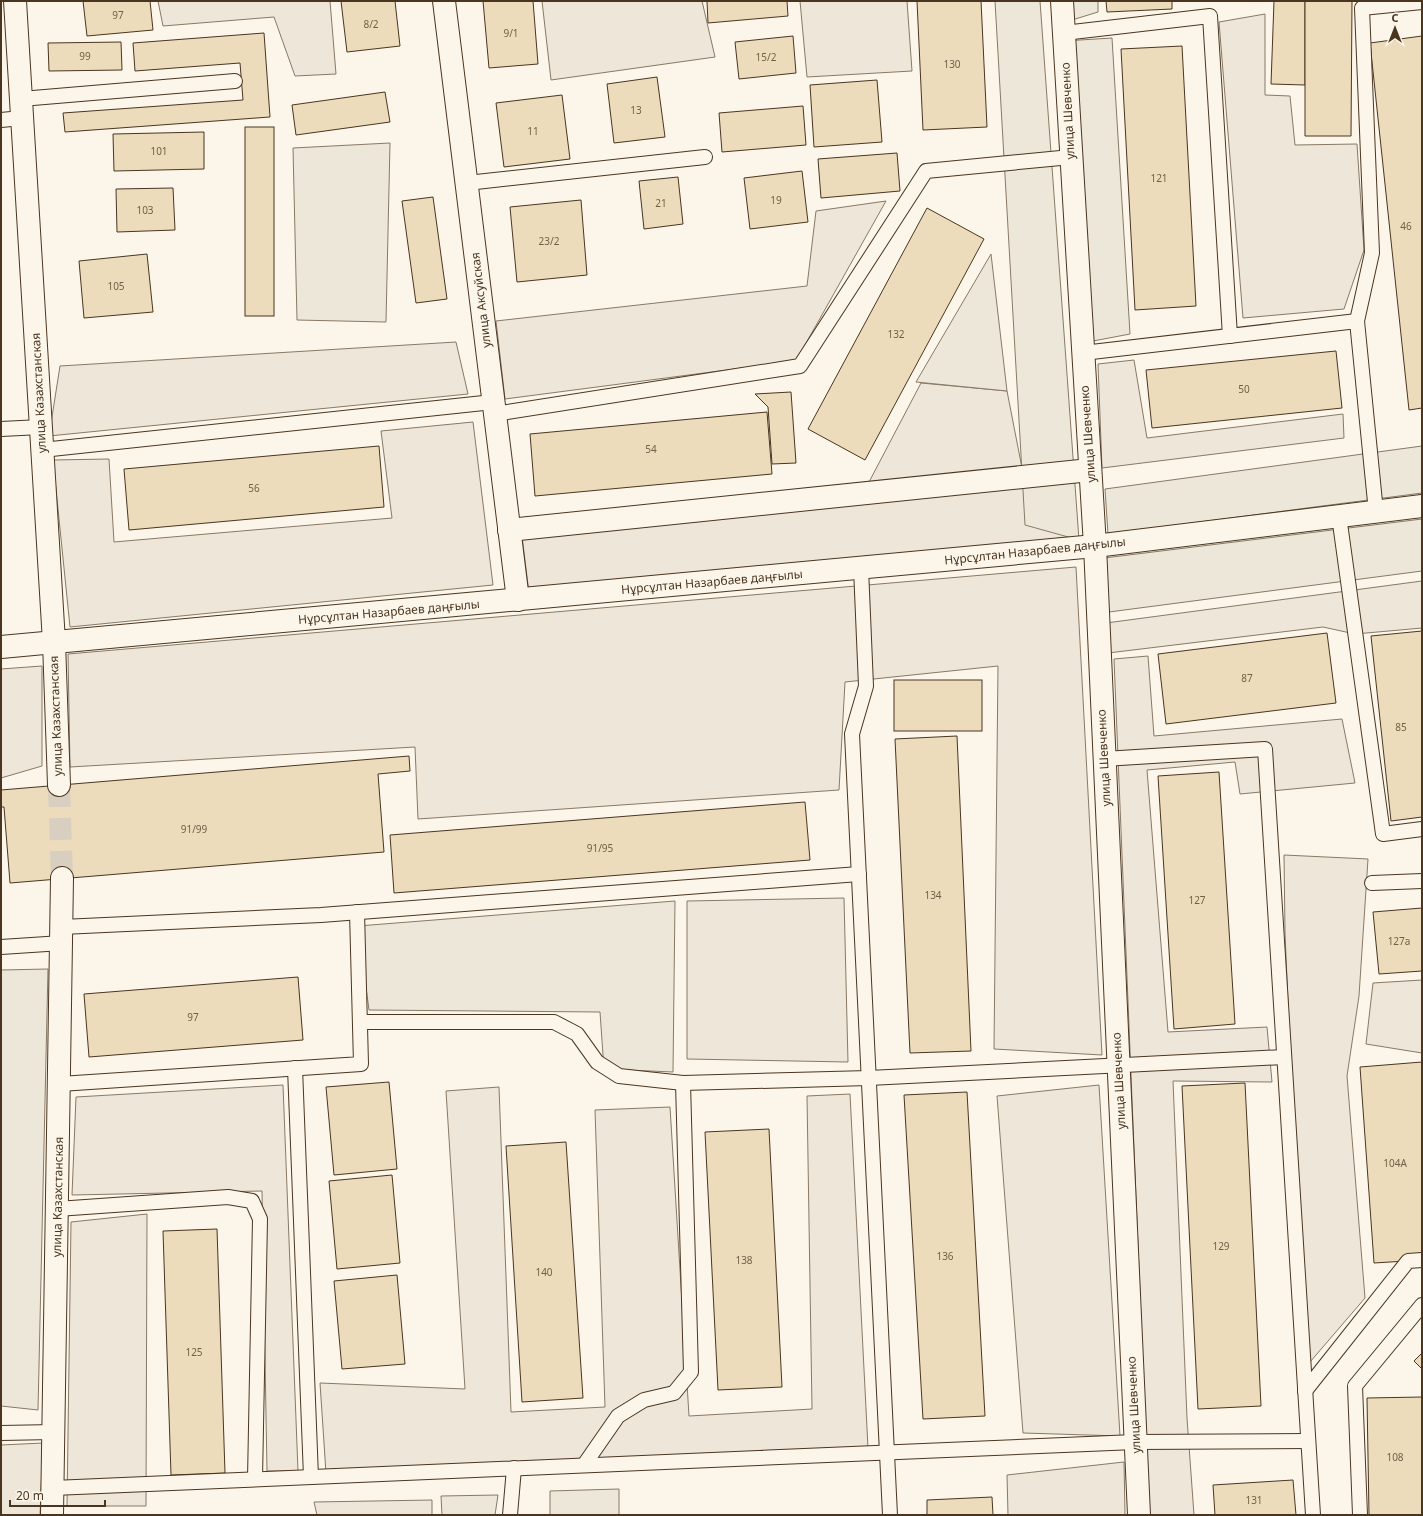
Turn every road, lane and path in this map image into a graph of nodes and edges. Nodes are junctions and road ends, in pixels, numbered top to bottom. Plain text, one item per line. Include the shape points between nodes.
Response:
1 (15, 1) edge
2 (444, 1) edge
3 (1062, 1) edge
4 (1422, 2) edge
5 (1064, 33) junction
6 (235, 81) dead end
7 (15, 112) edge
8 (705, 157) dead end
9 (1071, 157) junction
10 (467, 183) junction
11 (1357, 321) junction
12 (1230, 336) junction
13 (1083, 353) junction
14 (494, 408) junction
15 (41, 427) junction
16 (1, 429) edge
17 (42, 450) junction
18 (1090, 470) junction
19 (1422, 506) edge
20 (1376, 512) junction
21 (1339, 516) junction
22 (509, 530) junction
23 (1095, 546) junction
24 (861, 568) junction
25 (518, 600) junction
26 (54, 642) junction
27 (1, 647) edge
28 (1104, 759) junction
29 (59, 785) tunnel mouth
30 (1422, 829) edge
31 (858, 874) junction
32 (62, 878) tunnel mouth
33 (1422, 881) edge
34 (1372, 883) dead end
35 (357, 912) junction
36 (62, 935) junction
37 (1, 947) edge
38 (360, 1022) junction
39 (1284, 1057) junction
40 (1118, 1065) junction
41 (295, 1068) junction
42 (869, 1078) junction
43 (683, 1083) junction
44 (60, 1084) junction
45 (57, 1209) junction
46 (1422, 1260) edge
47 (1422, 1305) edge
48 (1305, 1391) junction
49 (54, 1432) junction
50 (1, 1433) edge
51 (1308, 1441) junction
52 (1135, 1442) junction
53 (887, 1452) junction
54 (584, 1465) junction
55 (514, 1468) junction
56 (311, 1477) junction
57 (255, 1479) junction
58 (53, 1488) junction
59 (52, 1515) edge
60 (510, 1515) edge
61 (890, 1515) edge
62 (1139, 1515) edge
63 (1313, 1515) edge
64 (1360, 1515) edge

1 - 7 street, улица Казахстанская
2 - 10 street, улица Аксуйская
3 - 5 street, улица Шевченко
4 - 11 lane via 1362,8 1372,253
5 - 9 street, улица Шевченко
5 - 12 lane via 1210,16
6 - 7 lane
7 - 15 street, улица Казахстанская
8 - 10 lane
9 - 13 street, улица Шевченко
9 - 14 lane via 926,171 800,366
10 - 14 street, улица Аксуйская
11 - 12 lane
11 - 20 lane
12 - 13 lane
13 - 18 street, улица Шевченко
14 - 17 lane
14 - 22 street, улица Аксуйская
15 - 16 lane
15 - 17 street, улица Казахстанская
17 - 26 street, улица Казахстанская
18 - 22 street
18 - 23 street, улица Шевченко
19 - 20 street, Нұрсұлтан Назарбаев даңғылы
20 - 21 street, Нұрсұлтан Назарбаев даңғылы
21 - 23 street, Нұрсұлтан Назарбаев даңғылы
21 - 30 lane via 1383,834
22 - 25 street, улица Аксуйская
23 - 24 street, Нұрсұлтан Назарбаев даңғылы
23 - 28 street, улица Шевченко
24 - 25 street, Нұрсұлтан Назарбаев даңғылы
24 - 31 lane via 866,686 852,734
25 - 26 street, Нұрсұлтан Назарбаев даңғылы
26 - 27 street, Нұрсұлтан Назарбаев даңғылы
26 - 29 street, улица Казахстанская
28 - 39 lane via 1264,749
28 - 40 street, улица Шевченко
31 - 35 lane
31 - 42 lane
32 - 36 street, улица Казахстанская
33 - 34 lane
35 - 36 lane
35 - 38 lane
36 - 37 lane
36 - 44 street, улица Казахстанская
38 - 41 lane via 361,1064
38 - 43 lane via 554,1022 577,1034 597,1062 619,1076
39 - 40 lane
39 - 48 lane
40 - 42 lane
40 - 52 street, улица Шевченко
41 - 44 lane
41 - 56 lane
42 - 43 lane
42 - 53 lane
43 - 54 lane via 691,1372 674,1393 644,1400 618,1416
44 - 45 street, улица Казахстанская
45 - 49 street, улица Казахстанская
45 - 57 lane via 228,1197 252,1201 260,1219
46 - 48 lane via 1408,1261
47 - 64 lane via 1355,1386
48 - 51 lane
49 - 50 lane
49 - 58 street, улица Казахстанская
51 - 52 lane
51 - 63 lane
52 - 53 lane
52 - 62 street, улица Шевченко
53 - 54 lane
53 - 61 lane
54 - 55 lane
55 - 56 lane
55 - 60 lane
56 - 57 lane
57 - 58 lane
58 - 59 street, улица Казахстанская

